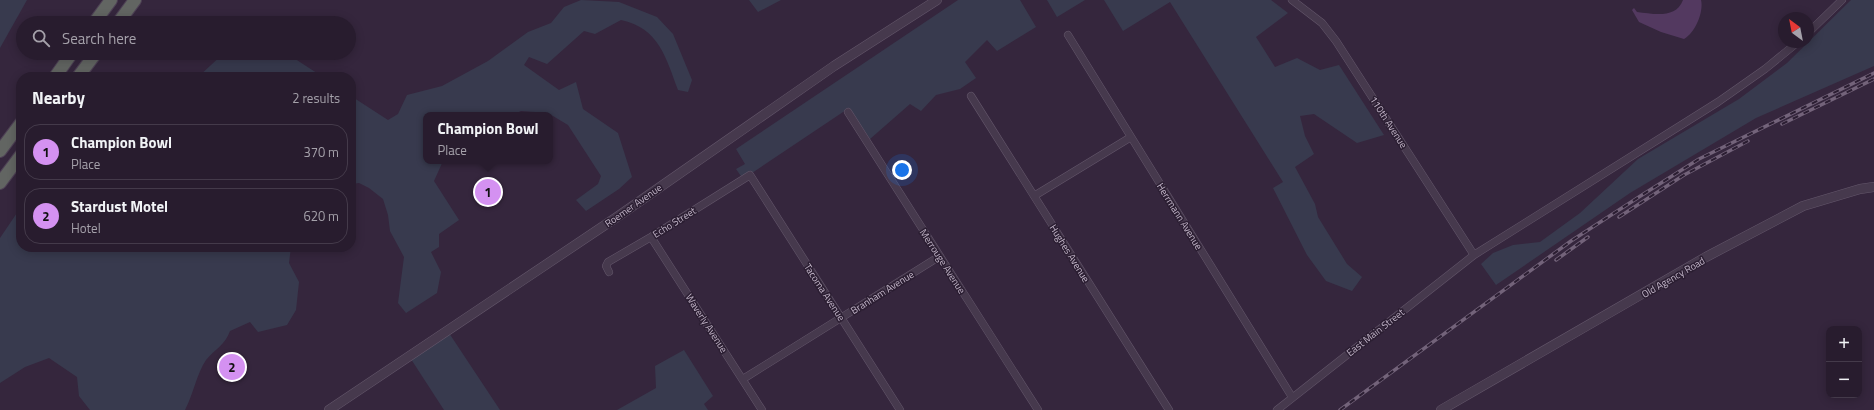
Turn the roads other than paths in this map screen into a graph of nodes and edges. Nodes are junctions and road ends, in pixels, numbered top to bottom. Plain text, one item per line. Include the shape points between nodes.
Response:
1 (111, 0) edge
2 (135, 0) edge
3 (937, 0) edge
4 (1292, 0) edge
5 (1842, 0) edge
6 (99, 16) edge
7 (123, 16) edge
8 (1814, 27) edge
9 (1068, 35) dead end
10 (1791, 48) edge
11 (67, 60) edge
12 (91, 60) edge
13 (59, 72) edge
14 (82, 72) edge
15 (971, 96) dead end
16 (848, 112) dead end
17 (16, 130) edge
18 (1131, 137) junction
19 (0, 151) edge
20 (16, 162) edge
21 (750, 175) joint
22 (0, 183) edge
23 (1874, 187) edge
24 (1034, 196) junction
25 (652, 237) junction
26 (1474, 255) junction
27 (940, 256) junction
28 (608, 272) dead end
29 (841, 318) junction
30 (743, 379) junction
31 (1292, 397) junction
32 (329, 410) edge
33 (762, 410) edge
34 (900, 410) edge
35 (1038, 410) edge
36 (1169, 410) edge
37 (1276, 410) edge
38 (1441, 410) edge

1 - 6 highway
2 - 7 highway
3 - 32 street, Roemer Avenue via 828,70 617,217
4 - 26 street, 110th Avenue via 1322,23 1336,41
5 - 8 street
9 - 18 street, Herrmann Avenue
10 - 26 street, East Main Street via 1718,102
11 - 13 highway
12 - 14 highway
15 - 24 street, Hughes Avenue
16 - 27 street, Merrouge Avenue
17 - 19 highway
18 - 24 street
18 - 31 street, Herrmann Avenue
20 - 22 highway
21 - 25 street, Echo Street
21 - 29 street, Tacoma Avenue
23 - 38 street, Old Agency Road via 1803,206 1706,257
24 - 36 street, Hughes Avenue
25 - 28 street, Echo Street via 608,262
25 - 30 street, Waverly Avenue
26 - 31 street, East Main Street
27 - 29 street, Branham Avenue
27 - 35 street, Merrouge Avenue
29 - 30 street, Branham Avenue
29 - 34 street, Tacoma Avenue
30 - 33 street, Waverly Avenue
31 - 37 street, East Main Street

